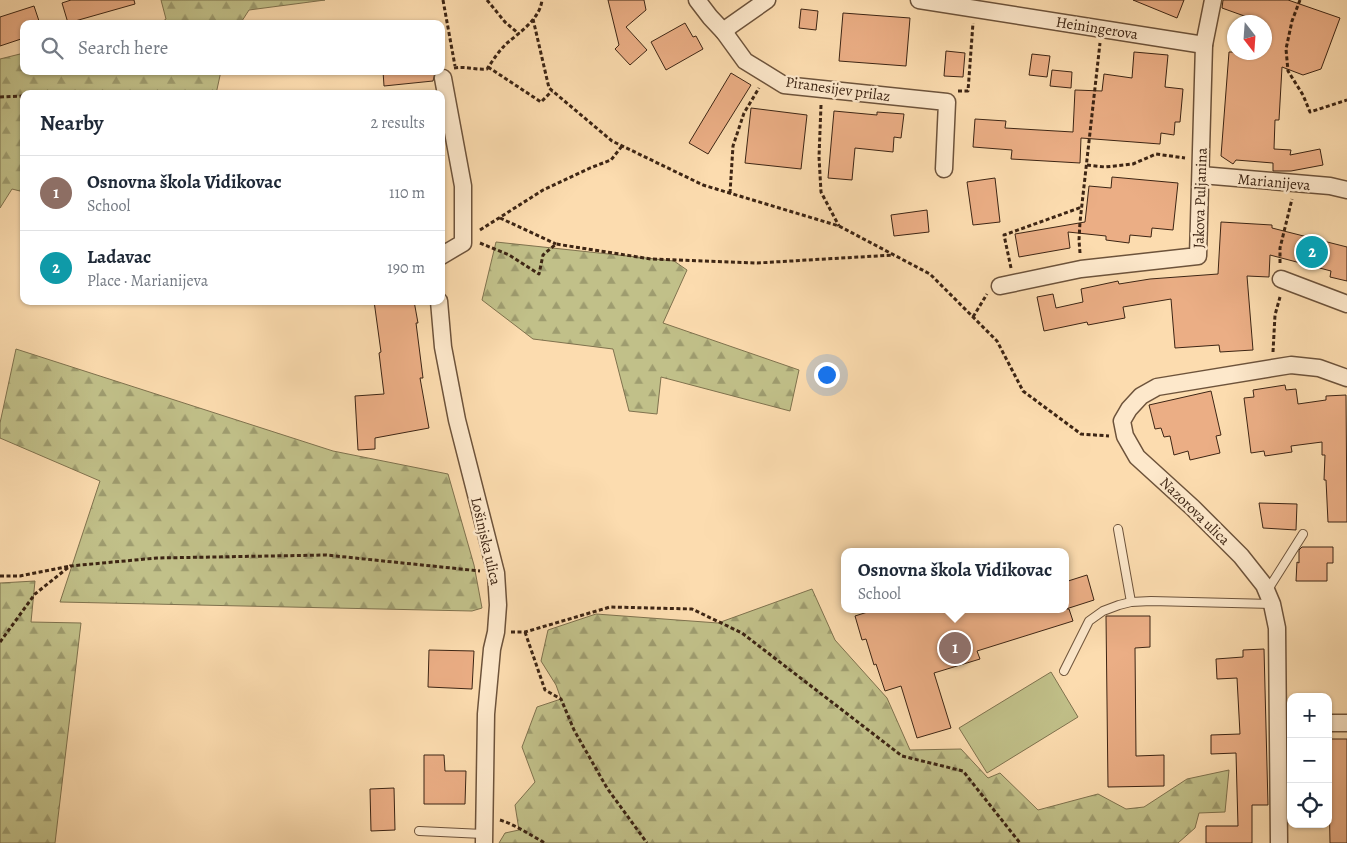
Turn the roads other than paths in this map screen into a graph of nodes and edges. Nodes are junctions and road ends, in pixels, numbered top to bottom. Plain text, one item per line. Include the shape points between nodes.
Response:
1 (697, 0) edge
2 (768, 0) edge
3 (1213, 0) edge
4 (927, 1) edge
5 (724, 32) junction
6 (1204, 45) junction
7 (450, 73) road end
8 (1201, 167) junction
9 (944, 169) dead end
10 (1347, 190) edge
11 (445, 254) edge
12 (1007, 285) road end
13 (1281, 285) road end
14 (1347, 304) edge
15 (439, 305) edge
16 (1347, 378) edge
17 (1118, 529) dead end
18 (1303, 534) dead end
19 (1269, 597) junction
20 (1131, 602) junction
21 (1064, 671) dead end
22 (1332, 723) edge
23 (1347, 723) edge
24 (1284, 724) edge
25 (419, 831) dead end
26 (483, 839) edge
27 (1280, 843) edge

1 - 5 street, Piranesijev prilaz
2 - 5 street
3 - 6 street, Jakova Puljanina
4 - 6 street, Heiningerova
5 - 9 street, Piranesijev prilaz via 745,61 784,85 947,102
6 - 8 street, Jakova Puljanina
7 - 11 street via 463,186 465,237 463,243
8 - 10 street, Marianijeva
8 - 12 street, Jakova Puljanina via 1198,256 1081,269
13 - 14 street
15 - 26 street, Lošinjska ulica via 456,420 496,573 498,605 486,714
16 - 19 street, Nazorova ulica via 1319,368 1291,365 1157,387 1141,396 1122,421 1124,436 1137,457 1241,556 1264,585
17 - 20 lane
18 - 19 lane
19 - 20 lane
19 - 24 street, Nazorova ulica via 1277,628
20 - 21 lane via 1103,611 1089,621
22 - 23 street
24 - 27 street, Nazorova ulica
25 - 26 lane

